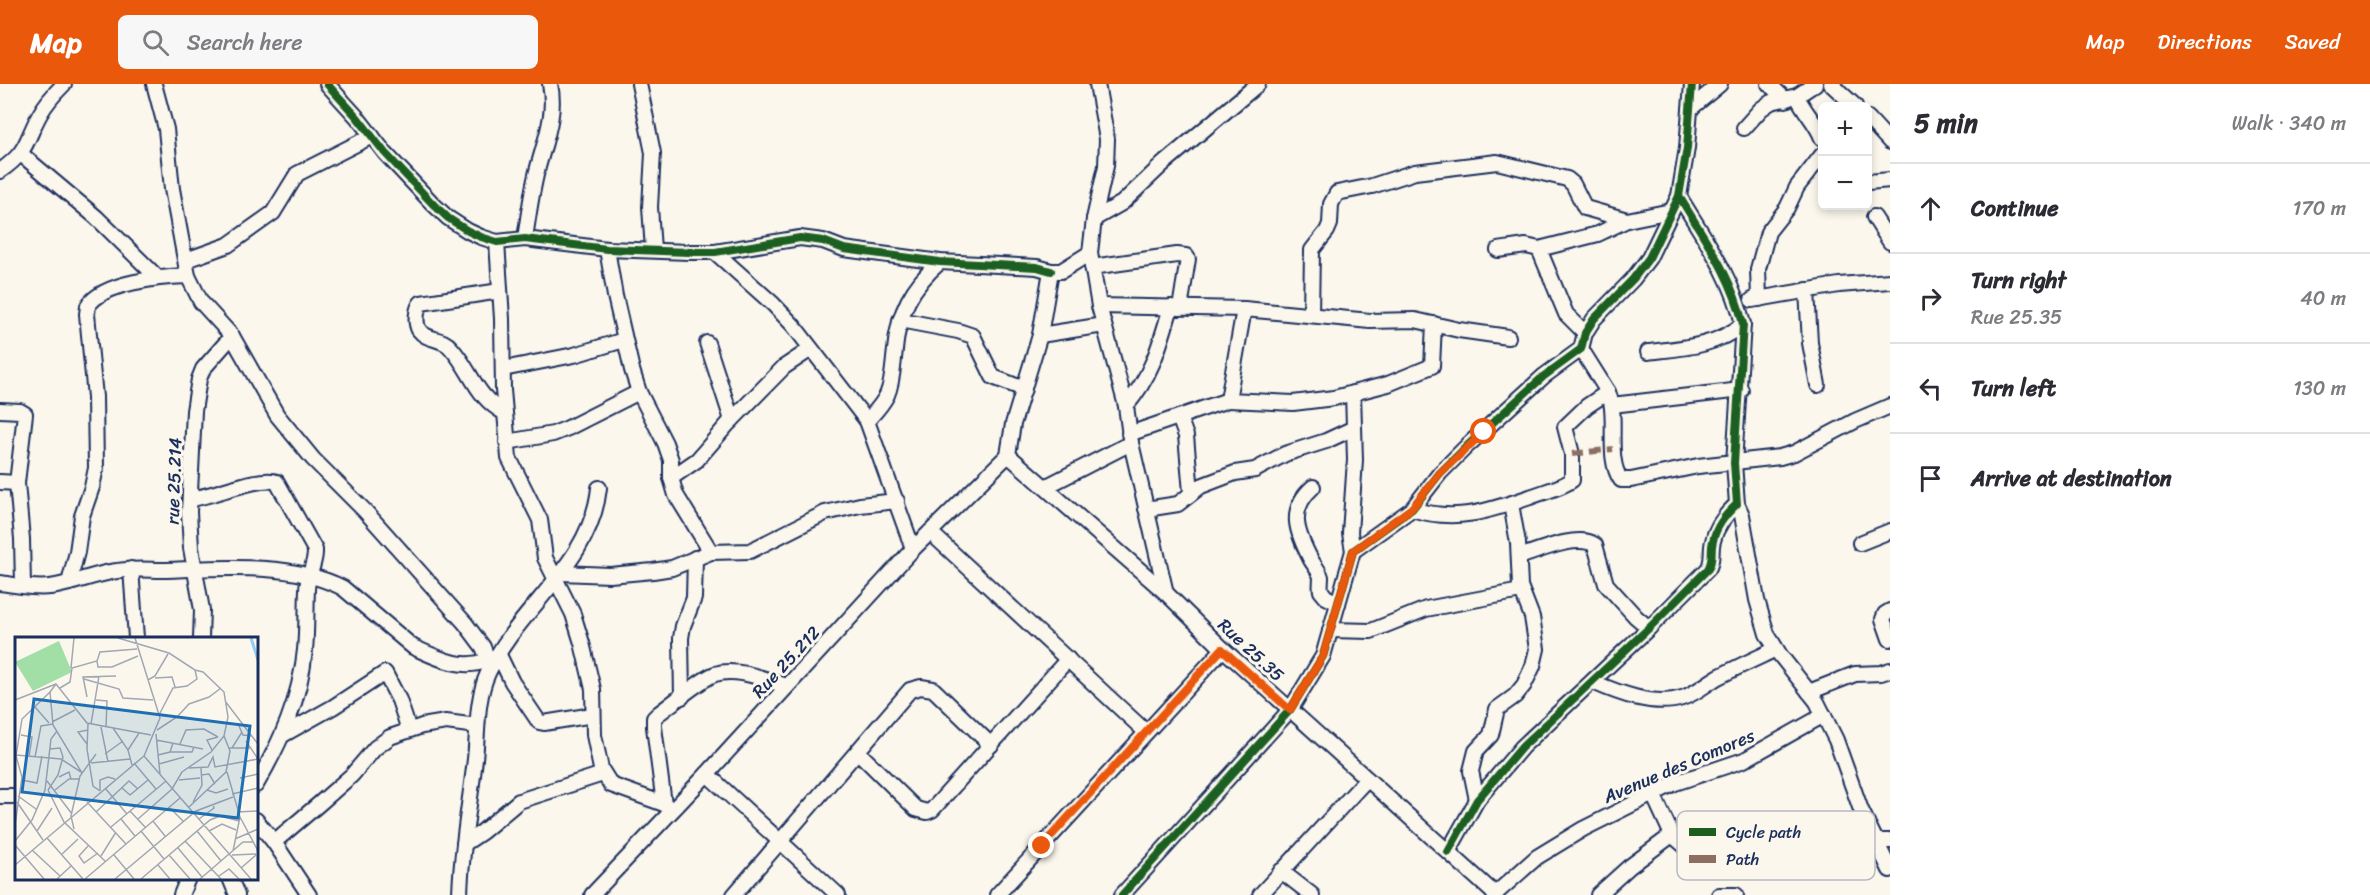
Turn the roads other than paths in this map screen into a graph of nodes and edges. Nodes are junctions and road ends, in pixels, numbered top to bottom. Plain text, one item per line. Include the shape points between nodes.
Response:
1 (64, 84) edge
2 (154, 84) edge
3 (327, 84) edge
4 (550, 84) edge
5 (639, 84) edge
6 (1258, 84) edge
7 (1692, 84) edge
8 (1720, 84) edge
9 (1769, 84) edge
10 (1815, 84) edge
11 (1831, 84) edge
12 (1098, 85) edge
13 (1792, 98) junction
14 (1851, 102) edge
15 (1690, 109) junction
16 (1872, 122) edge
17 (1744, 128) dead end
18 (1818, 128) edge
19 (372, 136) junction
20 (1890, 142) edge
21 (21, 154) junction
22 (1821, 156) edge
23 (0, 171) edge
24 (1890, 180) edge
25 (1872, 182) edge
26 (1679, 196) junction
27 (1671, 211) junction
28 (1874, 217) dead end
29 (1094, 219) junction
30 (1627, 220) junction
31 (525, 239) junction
32 (497, 242) junction
33 (1890, 242) edge
34 (607, 249) junction
35 (1539, 249) junction
36 (653, 250) junction
37 (1498, 250) dead end
38 (715, 252) junction
39 (1090, 253) junction
40 (186, 260) junction
41 (940, 262) junction
42 (1092, 267) junction
43 (1052, 272) junction
44 (188, 276) junction
45 (158, 278) junction
46 (1890, 281) edge
47 (1807, 290) junction
48 (500, 291) junction
49 (1759, 298) junction
50 (1738, 302) junction
51 (1099, 306) junction
52 (1175, 307) junction
53 (1244, 309) junction
54 (1311, 315) junction
55 (900, 320) junction
56 (1434, 324) junction
57 (1743, 324) junction
58 (1104, 325) junction
59 (1585, 333) junction
60 (1041, 335) junction
61 (232, 336) junction
62 (1508, 337) dead end
63 (624, 340) junction
64 (707, 343) dead end
65 (810, 349) junction
66 (1581, 349) junction
67 (1648, 352) dead end
68 (503, 369) junction
69 (1818, 385) dead end
70 (1024, 389) junction
71 (1741, 390) junction
72 (639, 392) junction
73 (1353, 393) junction
74 (1610, 398) junction
75 (1228, 400) junction
76 (1126, 406) junction
77 (1890, 406) edge
78 (0, 410) edge
79 (504, 413) junction
80 (1179, 417) junction
81 (732, 420) junction
82 (867, 421) junction
83 (1354, 428) junction
84 (1130, 439) junction
85 (507, 442) junction
86 (1008, 455) junction
87 (1734, 463) junction
88 (671, 478) junction
89 (0, 482) edge
90 (17, 483) junction
91 (1045, 487) junction
92 (1313, 487) dead end
93 (599, 488) dead end
94 (1191, 492) junction
95 (190, 499) junction
96 (897, 501) junction
97 (1510, 504) junction
98 (1737, 504) junction
99 (1412, 508) junction
100 (1146, 509) junction
101 (1890, 531) edge
102 (930, 532) junction
103 (1860, 543) dead end
104 (913, 549) junction
105 (1353, 551) junction
106 (711, 552) junction
107 (1520, 557) junction
108 (695, 558) junction
109 (195, 568) junction
110 (131, 569) junction
111 (308, 576) junction
112 (559, 576) junction
113 (0, 583) edge
114 (69, 583) junction
115 (22, 585) junction
116 (1521, 591) junction
117 (1166, 593) junction
118 (1338, 603) junction
119 (1890, 611) edge
120 (1649, 628) junction
121 (1330, 630) junction
122 (136, 637) edge
123 (201, 637) edge
124 (1890, 639) edge
125 (1222, 649) junction
126 (1776, 649) junction
127 (1068, 659) junction
128 (493, 661) junction
129 (1890, 670) edge
130 (1593, 682) junction
131 (787, 686) junction
132 (1809, 692) junction
133 (682, 697) junction
134 (1290, 710) junction
135 (593, 715) junction
136 (1824, 715) junction
137 (477, 726) junction
138 (410, 730) junction
139 (1146, 732) junction
140 (283, 735) junction
141 (991, 746) junction
142 (858, 752) junction
143 (603, 774) junction
144 (707, 774) junction
145 (1367, 778) junction
146 (258, 781) edge
147 (1653, 794) junction
148 (1477, 800) junction
149 (668, 807) junction
150 (1861, 811) edge
151 (258, 822) edge
152 (1672, 835) junction
153 (1677, 840) edge
154 (780, 841) junction
155 (1875, 841) edge
156 (274, 842) junction
157 (1890, 842) edge
158 (464, 843) junction
159 (1875, 843) edge
160 (1448, 852) junction
161 (1890, 870) edge
162 (1281, 871) junction
163 (188, 880) edge
164 (230, 880) edge
165 (181, 895) edge
166 (237, 895) edge
167 (309, 895) edge
168 (460, 895) edge
169 (592, 895) edge
170 (734, 895) edge
171 (838, 895) edge
172 (997, 895) edge
173 (1122, 895) edge
174 (1260, 895) edge
175 (1312, 895) edge
176 (1495, 895) edge
177 (1598, 895) edge
178 (1719, 895) edge
179 (1736, 895) edge

1 - 21 street via 39,116
2 - 40 street via 166,129 172,189
3 - 19 street
4 - 31 street via 550,127 536,175
5 - 36 street via 653,153
6 - 29 street via 1122,203
7 - 15 street
8 - 15 street
9 - 13 street
10 - 13 street
11 - 14 street
12 - 29 street via 1107,139 1106,166
13 - 17 street via 1772,102
13 - 18 street
15 - 26 street
16 - 20 street
19 - 32 street via 448,218
19 - 40 street via 297,174 273,213 228,245
21 - 23 street
21 - 45 street via 96,216
22 - 49 street via 1768,232 1758,269
24 - 25 street
26 - 27 street
26 - 50 street via 1717,256
27 - 30 street
27 - 59 street via 1648,258
28 - 33 street
29 - 39 street
30 - 35 street via 1598,234
30 - 54 street via 1585,208 1567,179 1497,162 1415,172 1372,186 1346,189 1336,193 1327,231 1312,250
31 - 32 street
31 - 34 street
32 - 48 street
34 - 36 street
34 - 63 street
35 - 37 street via 1526,246
35 - 59 street via 1566,314
36 - 38 street
38 - 41 street via 800,238 844,249
38 - 65 street via 773,304
39 - 42 street
39 - 43 street via 1061,271
40 - 44 street
41 - 43 street via 1037,267
41 - 55 street via 917,284
42 - 51 street
42 - 52 street via 1186,256
43 - 60 street
44 - 45 street
44 - 61 street via 201,302
45 - 114 street via 110,288 88,306 96,468
46 - 47 street
47 - 49 street
47 - 69 street via 1810,343
48 - 68 street
48 - 79 street via 422,303 418,306 417,323 424,335 450,346 480,394
49 - 50 street
50 - 57 street
51 - 52 street
51 - 58 street
52 - 53 street
52 - 76 street via 1144,383
53 - 54 street
53 - 75 street
54 - 56 street
55 - 70 street via 974,336 993,377
55 - 82 street via 886,396
56 - 62 street
56 - 73 street via 1430,369
57 - 67 street via 1703,345
57 - 71 street
58 - 60 street
58 - 76 street
59 - 66 street
60 - 70 street
61 - 95 street, rue 25.214 via 203,369 199,380
61 - 128 street via 277,414 313,459 465,623
63 - 68 street
63 - 72 street
64 - 81 street
65 - 81 street via 784,367
65 - 82 street
66 - 74 street
66 - 99 street via 1544,376 1468,446
68 - 79 street
70 - 86 street
71 - 74 street
71 - 87 street
72 - 85 street via 568,428
72 - 88 street via 665,442
73 - 75 street via 1300,402
73 - 83 street
74 - 87 street via 1613,449 1621,480
74 - 97 street via 1587,406 1565,427 1572,454 1572,480
75 - 80 street
76 - 84 street
77 - 87 street via 1794,453
78 - 90 street via 25,414
79 - 85 street
80 - 84 street
80 - 94 street via 1186,436
81 - 88 street via 697,460
82 - 96 street
83 - 94 street
83 - 105 street via 1350,533
84 - 91 street
84 - 100 street
85 - 112 street via 511,465 540,520 545,558
86 - 91 street, Rue 25.35
86 - 102 street, Rue 25.212
87 - 98 street
88 - 106 street via 676,495
89 - 90 street
90 - 115 street
91 - 117 street, Rue 25.35
92 - 118 street via 1299,502 1299,532 1321,577 1321,591
93 - 112 street via 585,538
94 - 100 street via 1178,504
95 - 109 street, rue 25.214
95 - 111 street via 264,480 277,482 315,550
96 - 104 street
96 - 106 street via 825,513 750,551
97 - 99 street via 1448,516
97 - 107 street
98 - 120 street via 1718,527 1712,542 1712,563
98 - 126 street via 1743,515 1757,600
99 - 105 street
100 - 117 street
101 - 103 street
102 - 104 street, Rue 25.212
102 - 127 street
104 - 131 street, Rue 25.212
105 - 118 street
106 - 108 street
107 - 116 street
107 - 120 street via 1573,541 1590,542 1595,545 1606,584
108 - 112 street via 653,571
108 - 133 street via 694,598 681,638
109 - 110 street
109 - 111 street
109 - 123 street, rue 25.214 via 202,610
110 - 114 street
110 - 122 street
111 - 128 street via 343,588 413,647 459,664
111 - 140 street via 305,651 294,709
112 - 128 street
112 - 135 street via 590,673
113 - 115 street
114 - 115 street
116 - 121 street via 1426,609 1371,631
116 - 148 street via 1532,617 1538,650 1524,685 1497,709 1491,735 1476,751 1471,771
117 - 125 street, Rue 25.35
118 - 121 street
119 - 124 street via 1883,619
120 - 130 street
121 - 134 street via 1323,656
125 - 134 street, Rue 25.35
125 - 139 street
126 - 130 street via 1672,700 1639,697
126 - 132 street
127 - 139 street
127 - 141 street
128 - 135 street via 539,722
128 - 137 street
129 - 132 street via 1855,674
130 - 148 street via 1522,747
131 - 133 street via 723,672 704,679
131 - 144 street, Rue 25.212
132 - 136 street
133 - 149 street via 654,718
134 - 145 street, Rue 25.35
134 - 173 street
135 - 143 street
136 - 147 street, Avenue des Comores via 1744,760
136 - 150 street
137 - 138 street via 446,722
137 - 158 street
138 - 140 street via 385,673
138 - 156 street via 375,748 352,775
139 - 172 street
140 - 146 street
141 - 142 street via 937,806 927,812 916,809
141 - 142 street via 933,689 921,687 904,695
142 - 154 street
143 - 149 street via 611,785
143 - 158 street via 519,801
144 - 149 street, Rue 25.212
144 - 154 street
145 - 160 street, Rue 25.35
145 - 162 street
147 - 152 street
147 - 176 street, Avenue des Comores via 1556,844
148 - 160 street
149 - 169 street, Rue 25.212
151 - 156 street
152 - 153 street
152 - 177 street
154 - 170 street
154 - 171 street
155 - 157 street
156 - 167 street
158 - 168 street
159 - 161 street
160 - 176 street, Rue 25.35
162 - 174 street
162 - 175 street
163 - 165 street
164 - 166 street
178 - 179 street

